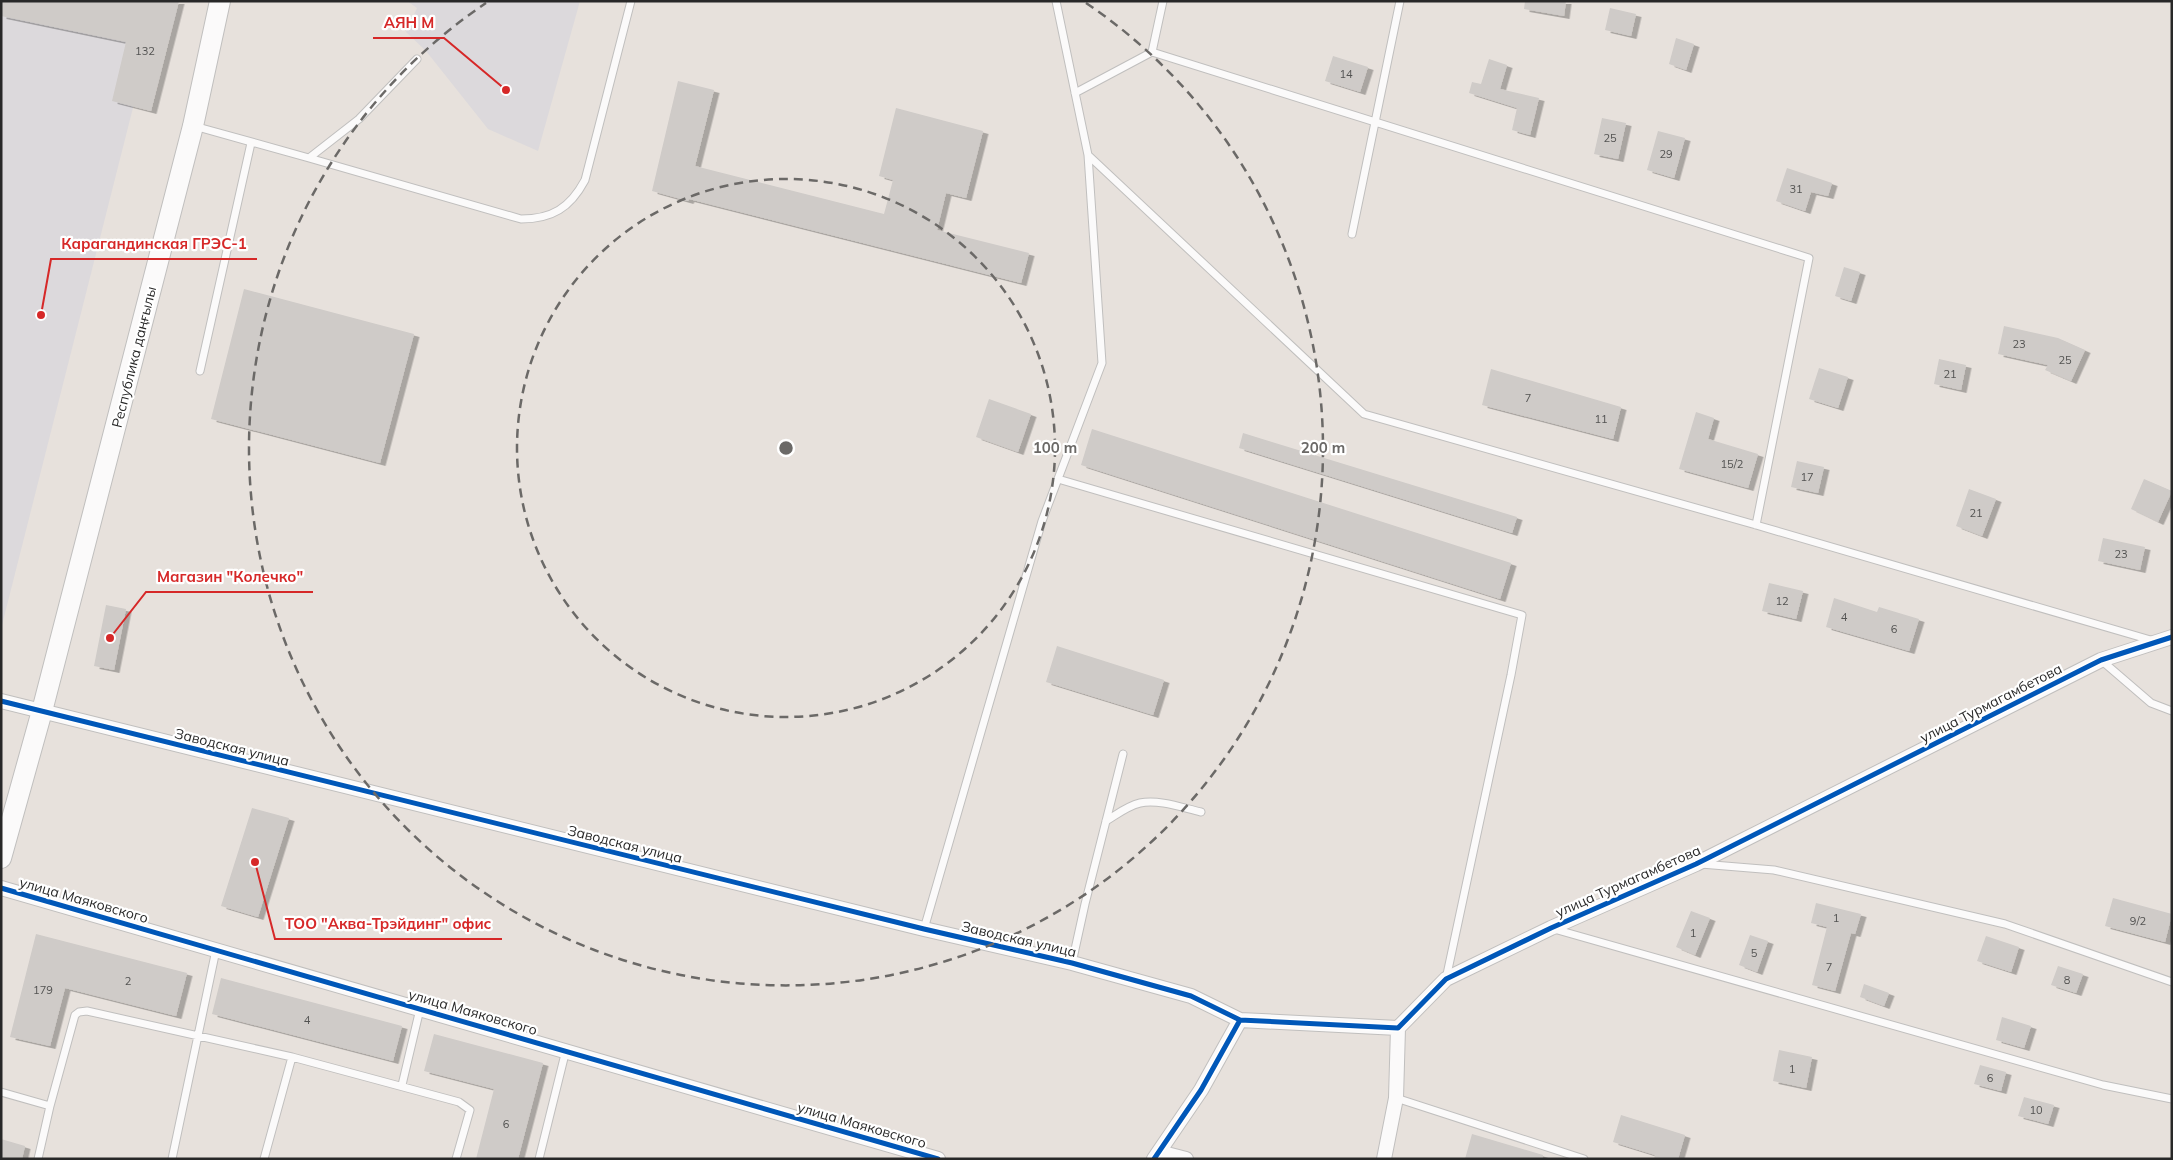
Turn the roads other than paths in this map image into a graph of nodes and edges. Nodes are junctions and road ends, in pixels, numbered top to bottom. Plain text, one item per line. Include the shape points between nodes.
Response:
1 (220, 1) edge
2 (631, 1) edge
3 (1056, 1) edge
4 (1164, 1) edge
5 (1400, 1) edge
6 (1152, 52) junction
7 (417, 59) dead end
8 (1075, 93) junction
9 (1376, 122) junction
10 (193, 126) junction
11 (251, 143) junction
12 (1088, 156) junction
13 (309, 158) junction
14 (1352, 234) dead end
15 (200, 371) dead end
16 (1058, 479) junction
17 (1756, 525) junction
18 (2166, 640) edge
19 (2101, 660) junction
20 (1, 701) edge
21 (42, 711) junction
22 (2172, 711) edge
23 (1123, 754) dead end
24 (1201, 812) dead end
25 (1106, 821) junction
26 (1, 858) edge
27 (1696, 864) junction
28 (1, 888) edge
29 (1551, 928) junction
30 (924, 929) junction
31 (216, 950) junction
32 (1072, 963) junction
33 (1446, 979) junction
34 (2172, 982) edge
35 (420, 1008) junction
36 (1240, 1020) junction
37 (1398, 1028) junction
38 (198, 1037) junction
39 (566, 1050) junction
40 (292, 1057) junction
41 (402, 1085) junction
42 (1, 1092) edge
43 (1396, 1098) junction
44 (2172, 1099) edge
45 (50, 1106) junction
46 (1157, 1155) edge
47 (38, 1159) edge
48 (172, 1159) edge
49 (264, 1159) edge
50 (456, 1159) edge
51 (539, 1159) edge
52 (938, 1159) edge
53 (1186, 1159) edge
54 (1384, 1159) edge
55 (1584, 1159) edge

1 - 10 main road, Республика даңғылы
2 - 13 lane via 585,180 569,202 547,217 521,219
3 - 8 lane
4 - 6 lane
5 - 9 lane
6 - 8 lane
6 - 9 lane
7 - 13 lane via 359,118
8 - 12 lane
9 - 14 lane
9 - 17 lane via 1809,258
10 - 11 lane
10 - 21 main road, Республика даңғылы
11 - 13 lane
11 - 15 lane
12 - 16 lane via 1102,363
12 - 17 lane via 1364,414
16 - 30 lane via 1042,521
16 - 33 lane via 1522,615
17 - 18 lane
18 - 19 street, улица Турмагамбетова
19 - 22 lane via 2151,703
19 - 27 street, улица Турмагамбетова
20 - 21 street, Заводская улица
21 - 26 main road, Республика даңғылы
21 - 30 street, Заводская улица
23 - 25 lane
24 - 25 lane via 1154,802 1140,803
25 - 32 lane
27 - 29 street, улица Турмагамбетова
27 - 34 lane via 1774,870 1996,922
28 - 31 street, улица Маяковского
29 - 33 street, улица Турмагамбетова
29 - 44 lane via 2103,1085
30 - 32 street, Заводская улица
31 - 35 street, улица Маяковского
31 - 38 lane
32 - 36 street, Заводская улица via 1191,996
33 - 37 street, улица Турмагамбетова
35 - 39 street, улица Маяковского
35 - 41 lane
36 - 37 street
36 - 46 street via 1201,1090
37 - 43 street
38 - 40 lane
38 - 45 lane via 80,1012 75,1015
38 - 48 lane
39 - 51 lane
39 - 52 street, улица Маяковского
40 - 41 lane
40 - 49 lane
41 - 50 lane via 459,1102 470,1110
42 - 45 lane
43 - 54 street
43 - 55 lane
45 - 47 lane
46 - 53 street

